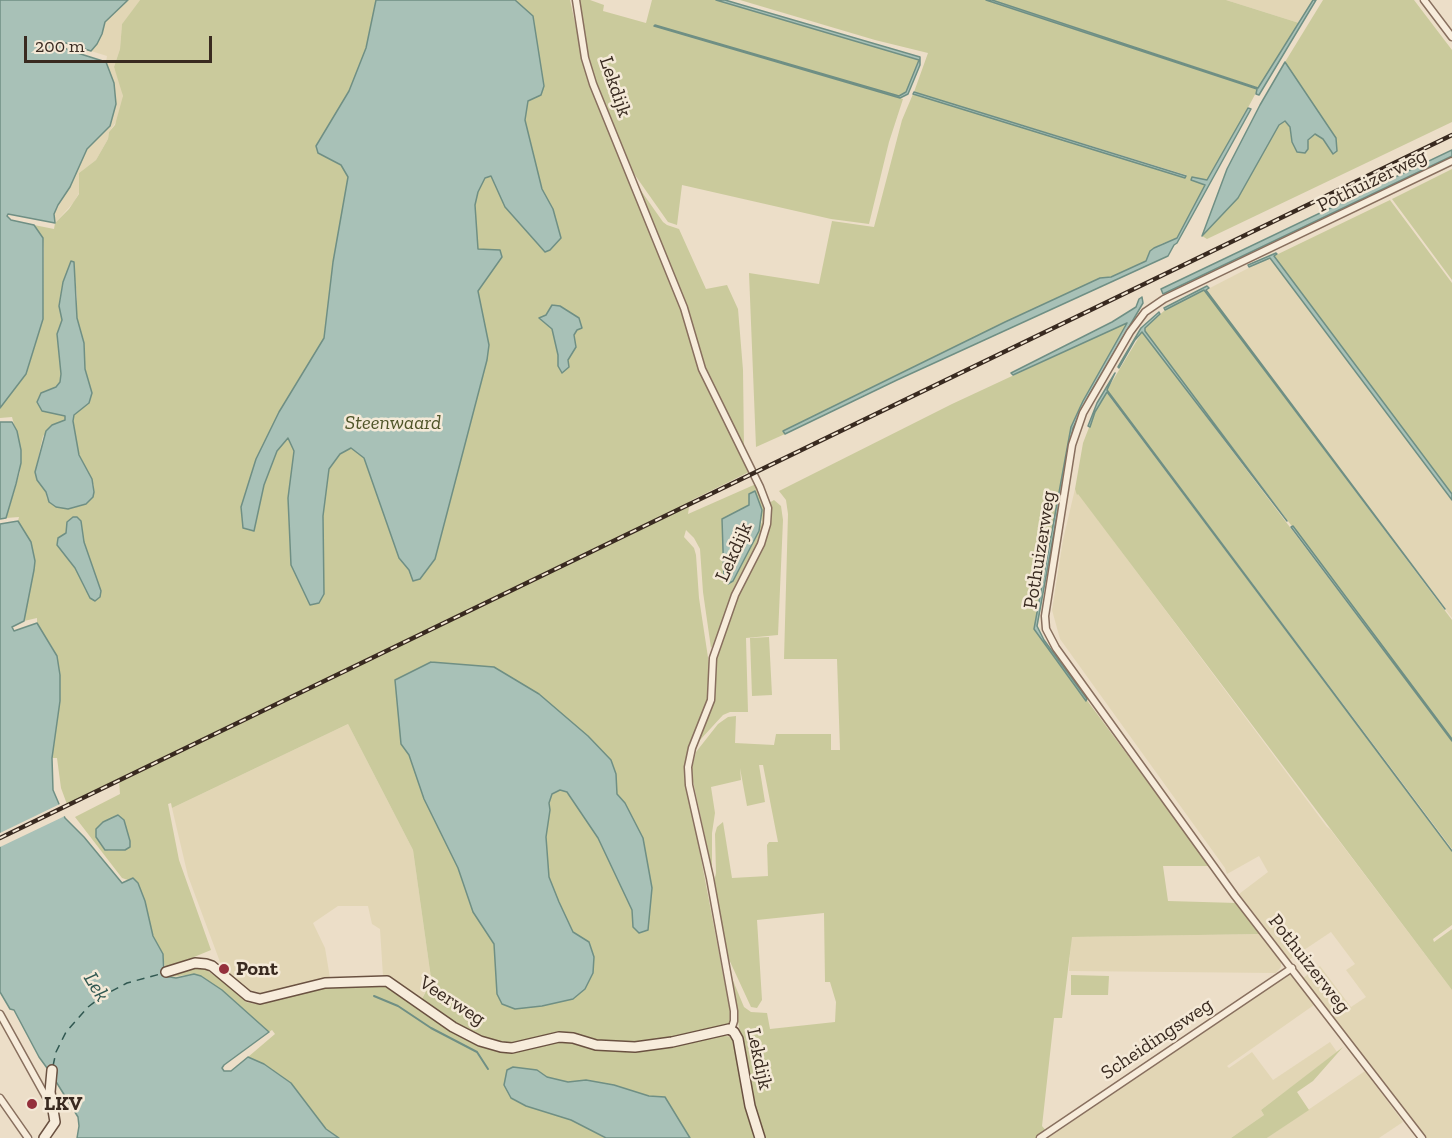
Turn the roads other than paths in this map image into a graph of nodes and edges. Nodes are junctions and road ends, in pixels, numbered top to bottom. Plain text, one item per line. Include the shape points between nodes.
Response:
1 (576, 0) edge
2 (1424, 0) edge
3 (1452, 37) edge
4 (1452, 161) edge
5 (1292, 968) junction
6 (166, 972) dead end
7 (1, 1018) edge
8 (731, 1030) junction
9 (52, 1070) dead end
10 (0, 1098) edge
11 (52, 1102) junction
12 (28, 1138) edge
13 (44, 1138) edge
14 (760, 1138) edge
15 (1040, 1138) edge
16 (1422, 1138) edge

1 - 8 street, Lekdijk via 585,58 605,115 684,308 702,369 768,508 761,544 735,595 713,658 711,700 688,767 734,1011
2 - 3 street
4 - 5 street, Pothuizerweg via 1164,299 1145,312 1083,413 1072,445 1046,629 1235,896
5 - 15 street, Scheidingsweg
5 - 16 street, Pothuizerweg
6 - 8 street, Veerweg via 195,963 206,964 248,996 260,999 325,983 387,981 465,1034 491,1045 512,1048 559,1037 596,1045 635,1047
7 - 11 street
8 - 14 street, Lekdijk via 738,1039
9 - 11 street
10 - 12 street
11 - 13 street via 55,1122

